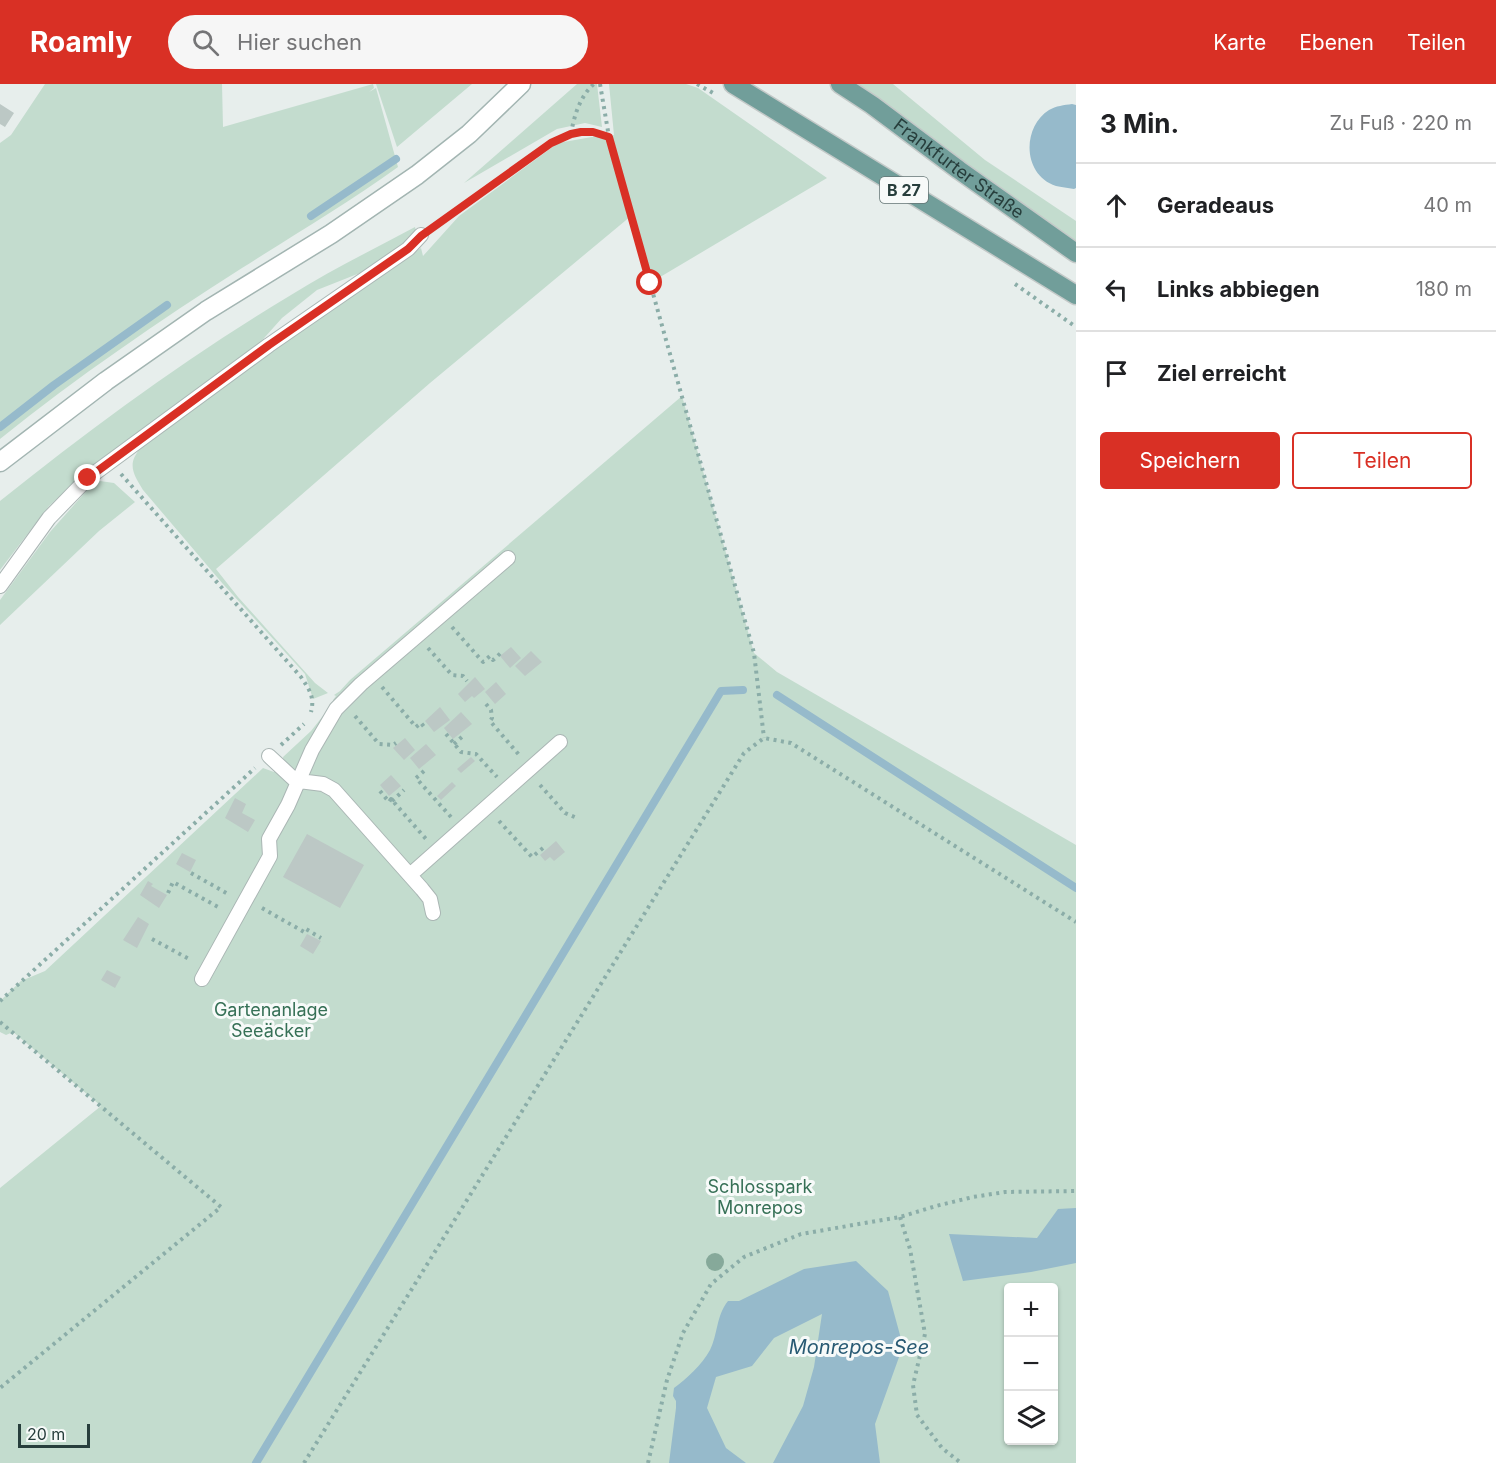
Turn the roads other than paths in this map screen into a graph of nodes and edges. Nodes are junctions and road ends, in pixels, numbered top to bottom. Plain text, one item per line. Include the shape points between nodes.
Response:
1 (733, 84) edge
2 (840, 84) edge
3 (522, 85) edge
4 (421, 236) road end
5 (1076, 253) edge
6 (1076, 296) edge
7 (0, 462) edge
8 (508, 558) dead end
9 (0, 586) edge
10 (560, 742) dead end
11 (269, 756) road end
12 (298, 782) junction
13 (410, 875) junction
14 (433, 913) dead end
15 (205, 974) road end

1 - 6 main road, B 27
2 - 5 main road, Frankfurter Straße / B 27
3 - 7 main road via 417,175 206,311
4 - 9 lane via 88,478 59,505
8 - 12 lane via 343,702 325,726
10 - 13 lane
11 - 12 lane
12 - 13 lane via 323,784 334,790
12 - 15 lane via 269,839 270,856
13 - 14 lane via 430,899

